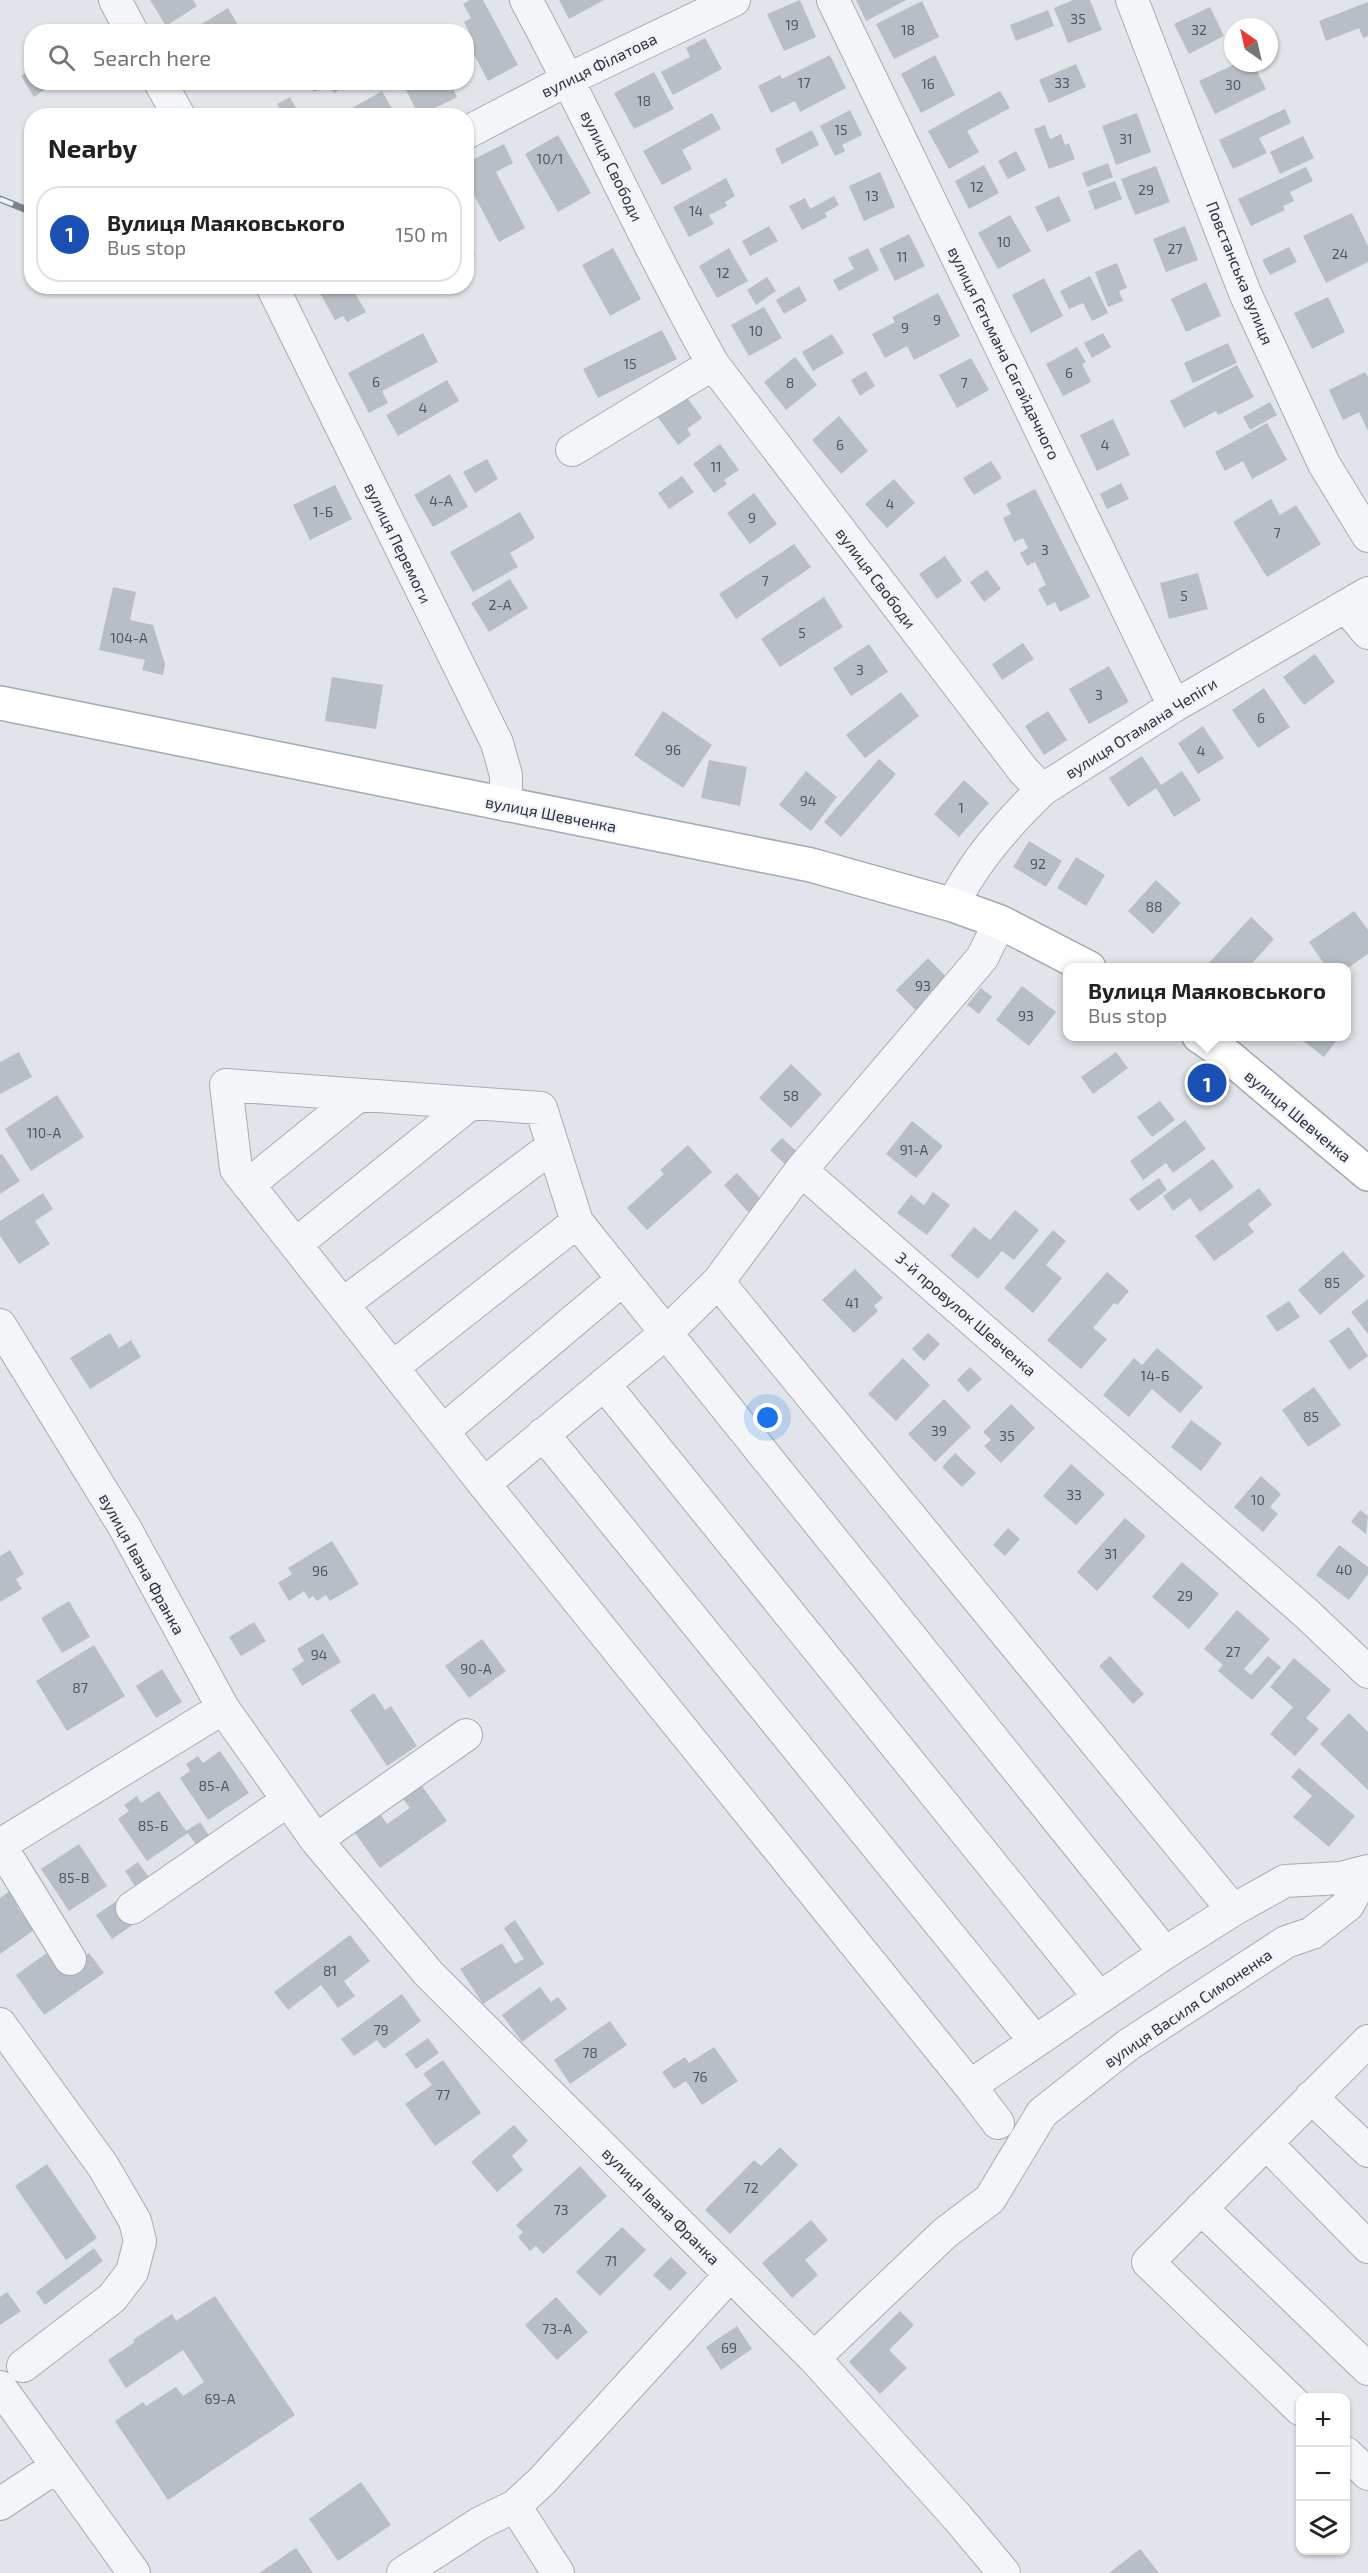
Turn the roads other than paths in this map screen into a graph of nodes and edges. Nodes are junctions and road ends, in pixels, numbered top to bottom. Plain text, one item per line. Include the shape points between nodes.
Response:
1 (115, 0) edge
2 (526, 0) edge
3 (734, 0) edge
4 (833, 0) edge
5 (1132, 0) edge
6 (128, 24) edge
7 (569, 79) junction
8 (164, 90) edge
9 (175, 108) edge
10 (474, 129) edge
11 (276, 294) edge
12 (713, 364) junction
13 (572, 450) dead end
14 (1368, 536) edge
15 (1357, 600) edge
16 (1368, 633) edge
17 (0, 703) edge
18 (1174, 706) junction
19 (1042, 790) junction
20 (506, 805) junction
21 (952, 905) junction
22 (1000, 922) junction
23 (1079, 963) edge
24 (1206, 1041) edge
25 (359, 1095) junction
26 (471, 1103) junction
27 (553, 1146) junction
28 (801, 1170) junction
29 (1368, 1174) edge
30 (248, 1185) junction
31 (577, 1222) junction
32 (296, 1244) junction
33 (622, 1280) junction
34 (718, 1282) junction
35 (343, 1304) junction
36 (0, 1325) edge
37 (667, 1332) junction
38 (393, 1367) junction
39 (604, 1384) junction
40 (443, 1431) junction
41 (543, 1434) junction
42 (484, 1484) junction
43 (1368, 1672) edge
44 (223, 1708) junction
45 (466, 1735) dead end
46 (287, 1801) junction
47 (316, 1840) junction
48 (0, 1845) edge
49 (1367, 1872) edge
50 (132, 1908) dead end
51 (1233, 1910) junction
52 (1165, 1953) junction
53 (70, 1959) dead end
54 (1099, 1997) junction
55 (0, 2024) edge
56 (1035, 2041) junction
57 (1368, 2041) edge
58 (970, 2086) junction
59 (1311, 2097) junction
60 (998, 2123) dead end
61 (1266, 2143) junction
62 (1368, 2151) edge
63 (1201, 2208) junction
64 (1368, 2247) edge
65 (730, 2275) junction
66 (814, 2358) junction
67 (23, 2366) dead end
68 (1368, 2369) edge
69 (0, 2387) edge
70 (1296, 2405) edge
71 (1350, 2457) edge
72 (56, 2467) junction
73 (1368, 2474) edge
74 (0, 2504) edge
75 (515, 2506) junction
76 (134, 2573) edge
77 (403, 2573) edge
78 (558, 2573) edge
79 (1004, 2573) edge

1 - 6 street
2 - 7 street, вулиця Свободи
3 - 7 street, вулиця Філатова
4 - 18 street, вулиця Гетьмана Сагайдачного
5 - 14 street, Повстанська вулиця via 1245,293 1324,464
7 - 10 street, вулиця Філатова
7 - 12 street, вулиця Свободи
8 - 9 street
11 - 20 street, вулиця Перемоги via 497,743 506,775
12 - 13 street
12 - 19 street, вулиця Свободи
15 - 16 street
15 - 18 street, вулиця Отамана Чепіги
17 - 20 main road, вулиця Шевченка
18 - 19 street, вулиця Отамана Чепіги
19 - 21 street, вулиця Отамана Чепіги via 972,870
20 - 21 main road, вулиця Шевченка via 811,865
21 - 22 main road, вулиця Шевченка
22 - 23 main road, вулиця Шевченка
22 - 28 street via 982,958
24 - 29 main road, вулиця Шевченка
25 - 26 street
25 - 30 street
25 - 30 street via 226,1085 236,1169
26 - 27 street via 542,1108
26 - 32 street
27 - 31 street
27 - 35 street
28 - 34 street
28 - 43 street, 3-й провулок Шевченка
30 - 32 street
31 - 33 street
31 - 38 street
32 - 35 street
33 - 37 street
33 - 40 street
34 - 37 street
34 - 51 street
35 - 38 street
36 - 44 street, вулиця Івана Франка via 124,1528
37 - 39 street
37 - 52 street
38 - 40 street
39 - 41 street
39 - 54 street
40 - 42 street
41 - 42 street
41 - 56 street
42 - 58 street
44 - 46 street, вулиця Івана Франка
44 - 48 street
45 - 47 street
46 - 47 street, вулиця Івана Франка
46 - 50 street
47 - 65 street, вулиця Івана Франка via 429,1974
48 - 53 street
49 - 51 street via 1341,1878 1286,1881
49 - 66 street, вулиця Василя Симоненка via 1348,1905 1312,1933 1286,1942 1128,2045 1042,2113 990,2199 945,2233
51 - 52 street
52 - 54 street
54 - 56 street
55 - 67 street via 103,2166 135,2221 140,2241 132,2272 112,2298
56 - 58 street
57 - 59 street
58 - 60 street
59 - 61 street
59 - 62 street
61 - 63 street
61 - 64 street
63 - 68 street
63 - 70 street via 1148,2262
65 - 66 street, вулиця Івана Франка
65 - 75 street
66 - 79 street, вулиця Івана Франка
69 - 72 street
71 - 73 street
72 - 74 street
72 - 76 street
75 - 77 street via 480,2523
75 - 78 street

